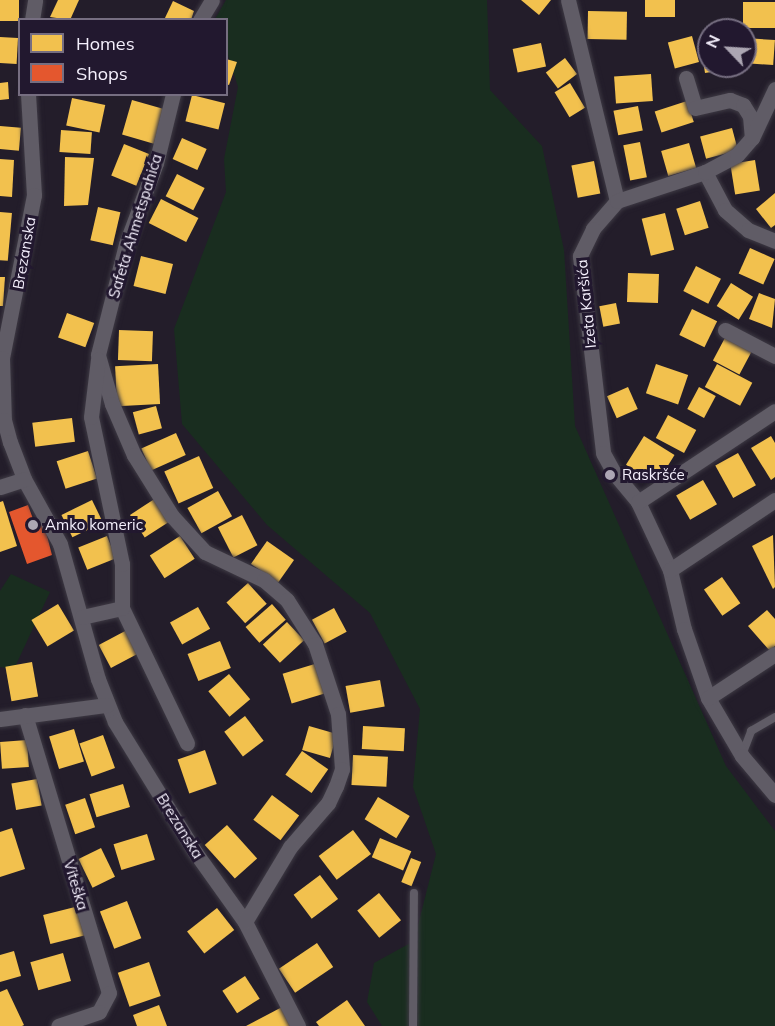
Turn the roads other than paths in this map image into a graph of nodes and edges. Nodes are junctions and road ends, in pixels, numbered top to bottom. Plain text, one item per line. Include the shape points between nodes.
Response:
1 (34, 0) edge
2 (212, 0) edge
3 (568, 0) edge
4 (32, 18) edge
5 (201, 18) edge
6 (686, 78) dead end
7 (775, 89) edge
8 (28, 96) edge
9 (173, 96) edge
10 (752, 138) junction
11 (705, 172) junction
12 (616, 201) junction
13 (775, 241) edge
14 (725, 330) dead end
15 (99, 355) junction
16 (775, 356) edge
17 (775, 411) edge
18 (24, 479) junction
19 (0, 487) edge
20 (775, 500) edge
21 (638, 502) junction
22 (670, 570) junction
23 (122, 608) junction
24 (82, 617) junction
25 (775, 654) edge
26 (708, 698) junction
27 (107, 705) junction
28 (25, 715) junction
29 (775, 717) edge
30 (0, 719) edge
31 (187, 743) dead end
32 (742, 756) junction
33 (775, 795) edge
34 (414, 893) dead end
35 (245, 922) junction
36 (85, 1022) edge
37 (58, 1026) edge
38 (298, 1026) edge
39 (413, 1026) edge

1 - 4 street
2 - 5 street
3 - 12 street
6 - 10 street via 695,108 730,100 742,105 750,116
7 - 10 street
8 - 18 street, Brezanska via 34,195 2,358 1,390 4,420
9 - 15 street, Safeta Ahmetspahića via 156,163 126,244
10 - 11 street via 737,155
11 - 12 street
11 - 13 street via 725,210 748,230
12 - 21 street, Izeta Karšića via 593,229 580,256 603,453 614,474
14 - 16 street
15 - 23 street via 92,417 122,564
15 - 35 street, Safeta Ahmetspahića via 112,404 134,455 172,516 206,552 264,580 288,600 315,644 338,714 342,769 336,786 328,803 291,847
17 - 21 street
18 - 19 street
18 - 24 street, Brezanska via 60,544
20 - 22 street
21 - 22 street, Izeta Karšića
22 - 26 street, Izeta Karšića via 684,629
23 - 24 street
23 - 31 street
24 - 27 street, Brezanska
25 - 26 street
26 - 32 street, Izeta Karšića
27 - 28 street
27 - 35 street, Brezanska via 195,852
28 - 30 street
28 - 36 street, Viteška via 109,993 99,1012
29 - 32 lane via 751,731
32 - 33 street, Izeta Karšića
34 - 39 lane
35 - 38 street, Brezanska
36 - 37 street, Viteška

